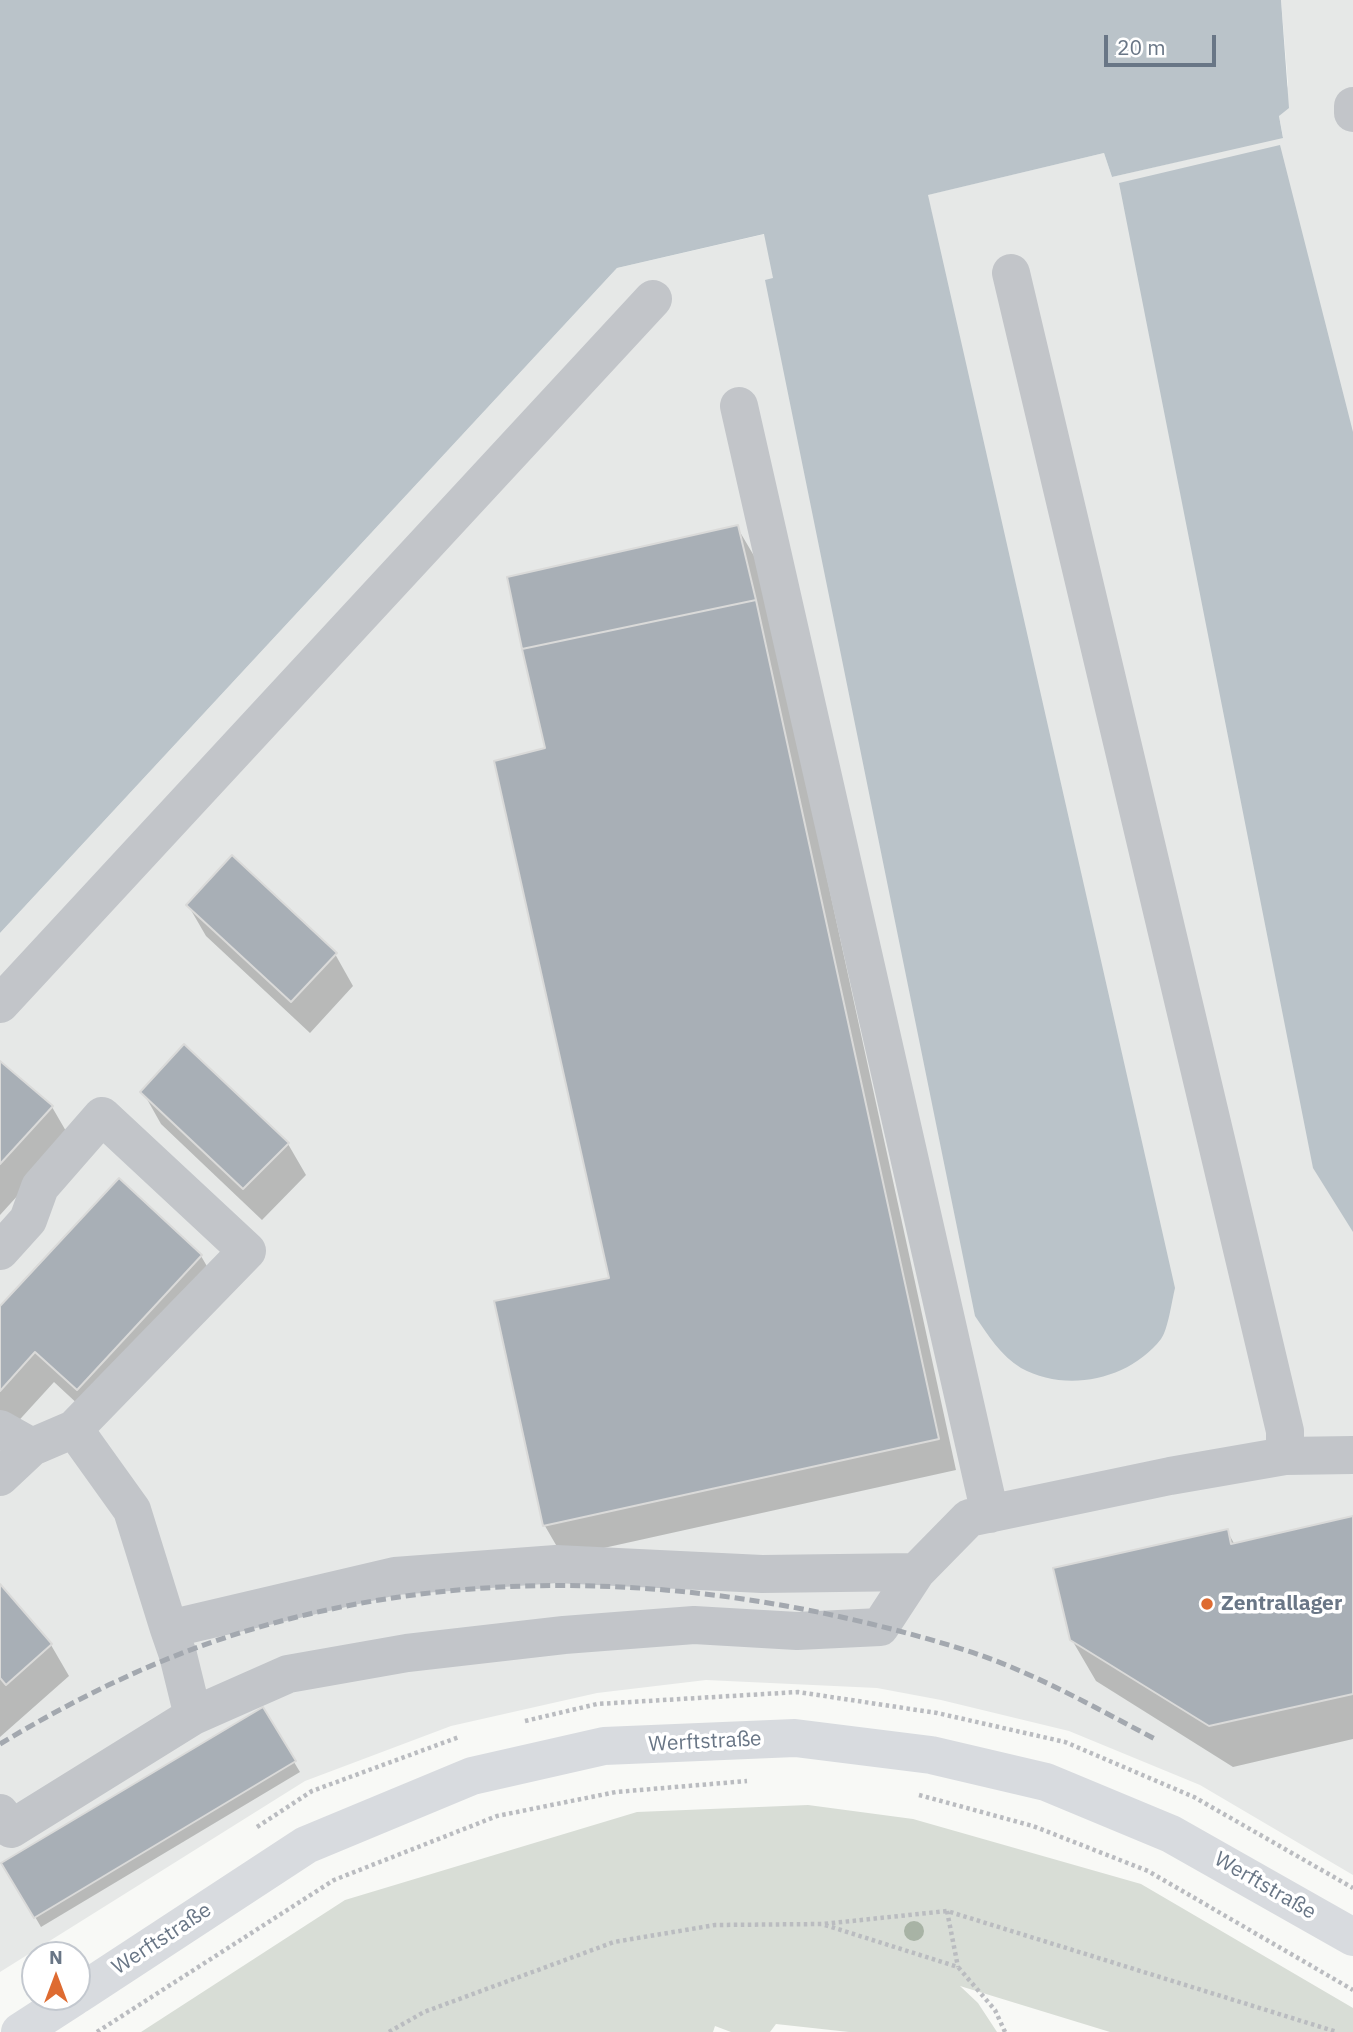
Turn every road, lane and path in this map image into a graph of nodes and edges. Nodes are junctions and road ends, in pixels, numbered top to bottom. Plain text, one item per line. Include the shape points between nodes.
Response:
1 (1353, 106) edge
2 (1353, 113) edge
3 (1011, 273) dead end
4 (653, 299) dead end
5 (739, 406) dead end
6 (0, 1004) edge
7 (0, 1251) edge
8 (74, 1429) junction
9 (16, 1438) edge
10 (1353, 1455) edge
11 (1285, 1456) junction
12 (0, 1477) edge
13 (990, 1514) junction
14 (916, 1573) junction
15 (169, 1629) junction
16 (193, 1716) junction
17 (751, 1781) dead end
18 (908, 1794) dead end
19 (0, 1813) edge
20 (947, 1911) junction
21 (823, 1924) junction
22 (1353, 1937) edge
23 (958, 1968) junction
24 (91, 1986) edge
25 (1353, 1990) edge
26 (52, 2011) edge
27 (392, 2031) edge
28 (20, 2032) edge
29 (97, 2032) edge
30 (1005, 2032) edge
31 (1337, 2032) edge

1 - 2 lane
3 - 11 lane via 1285,1431
4 - 6 lane
5 - 13 lane
7 - 8 lane via 28,1220 40,1188 102,1116 247,1251
8 - 9 lane
8 - 15 lane via 132,1510
9 - 12 lane
10 - 11 lane
11 - 13 lane
13 - 14 lane via 969,1518
14 - 15 lane via 762,1574 556,1564 395,1576
14 - 16 lane via 880,1627 797,1631 694,1625 407,1653 288,1674
15 - 16 lane
16 - 19 lane via 11,1829
17 - 29 path via 616,1792 496,1816 334,1880
18 - 25 path via 1033,1826 1148,1871
20 - 21 path
20 - 23 path
20 - 31 path
21 - 23 path
21 - 27 path via 715,1925 614,1942 424,2012
22 - 24 main road, Werftstraße via 1171,1833 1046,1782 931,1755 795,1738 686,1742 604,1746 472,1776 306,1845
23 - 30 path via 995,2010
26 - 28 main road, Werftstraße

